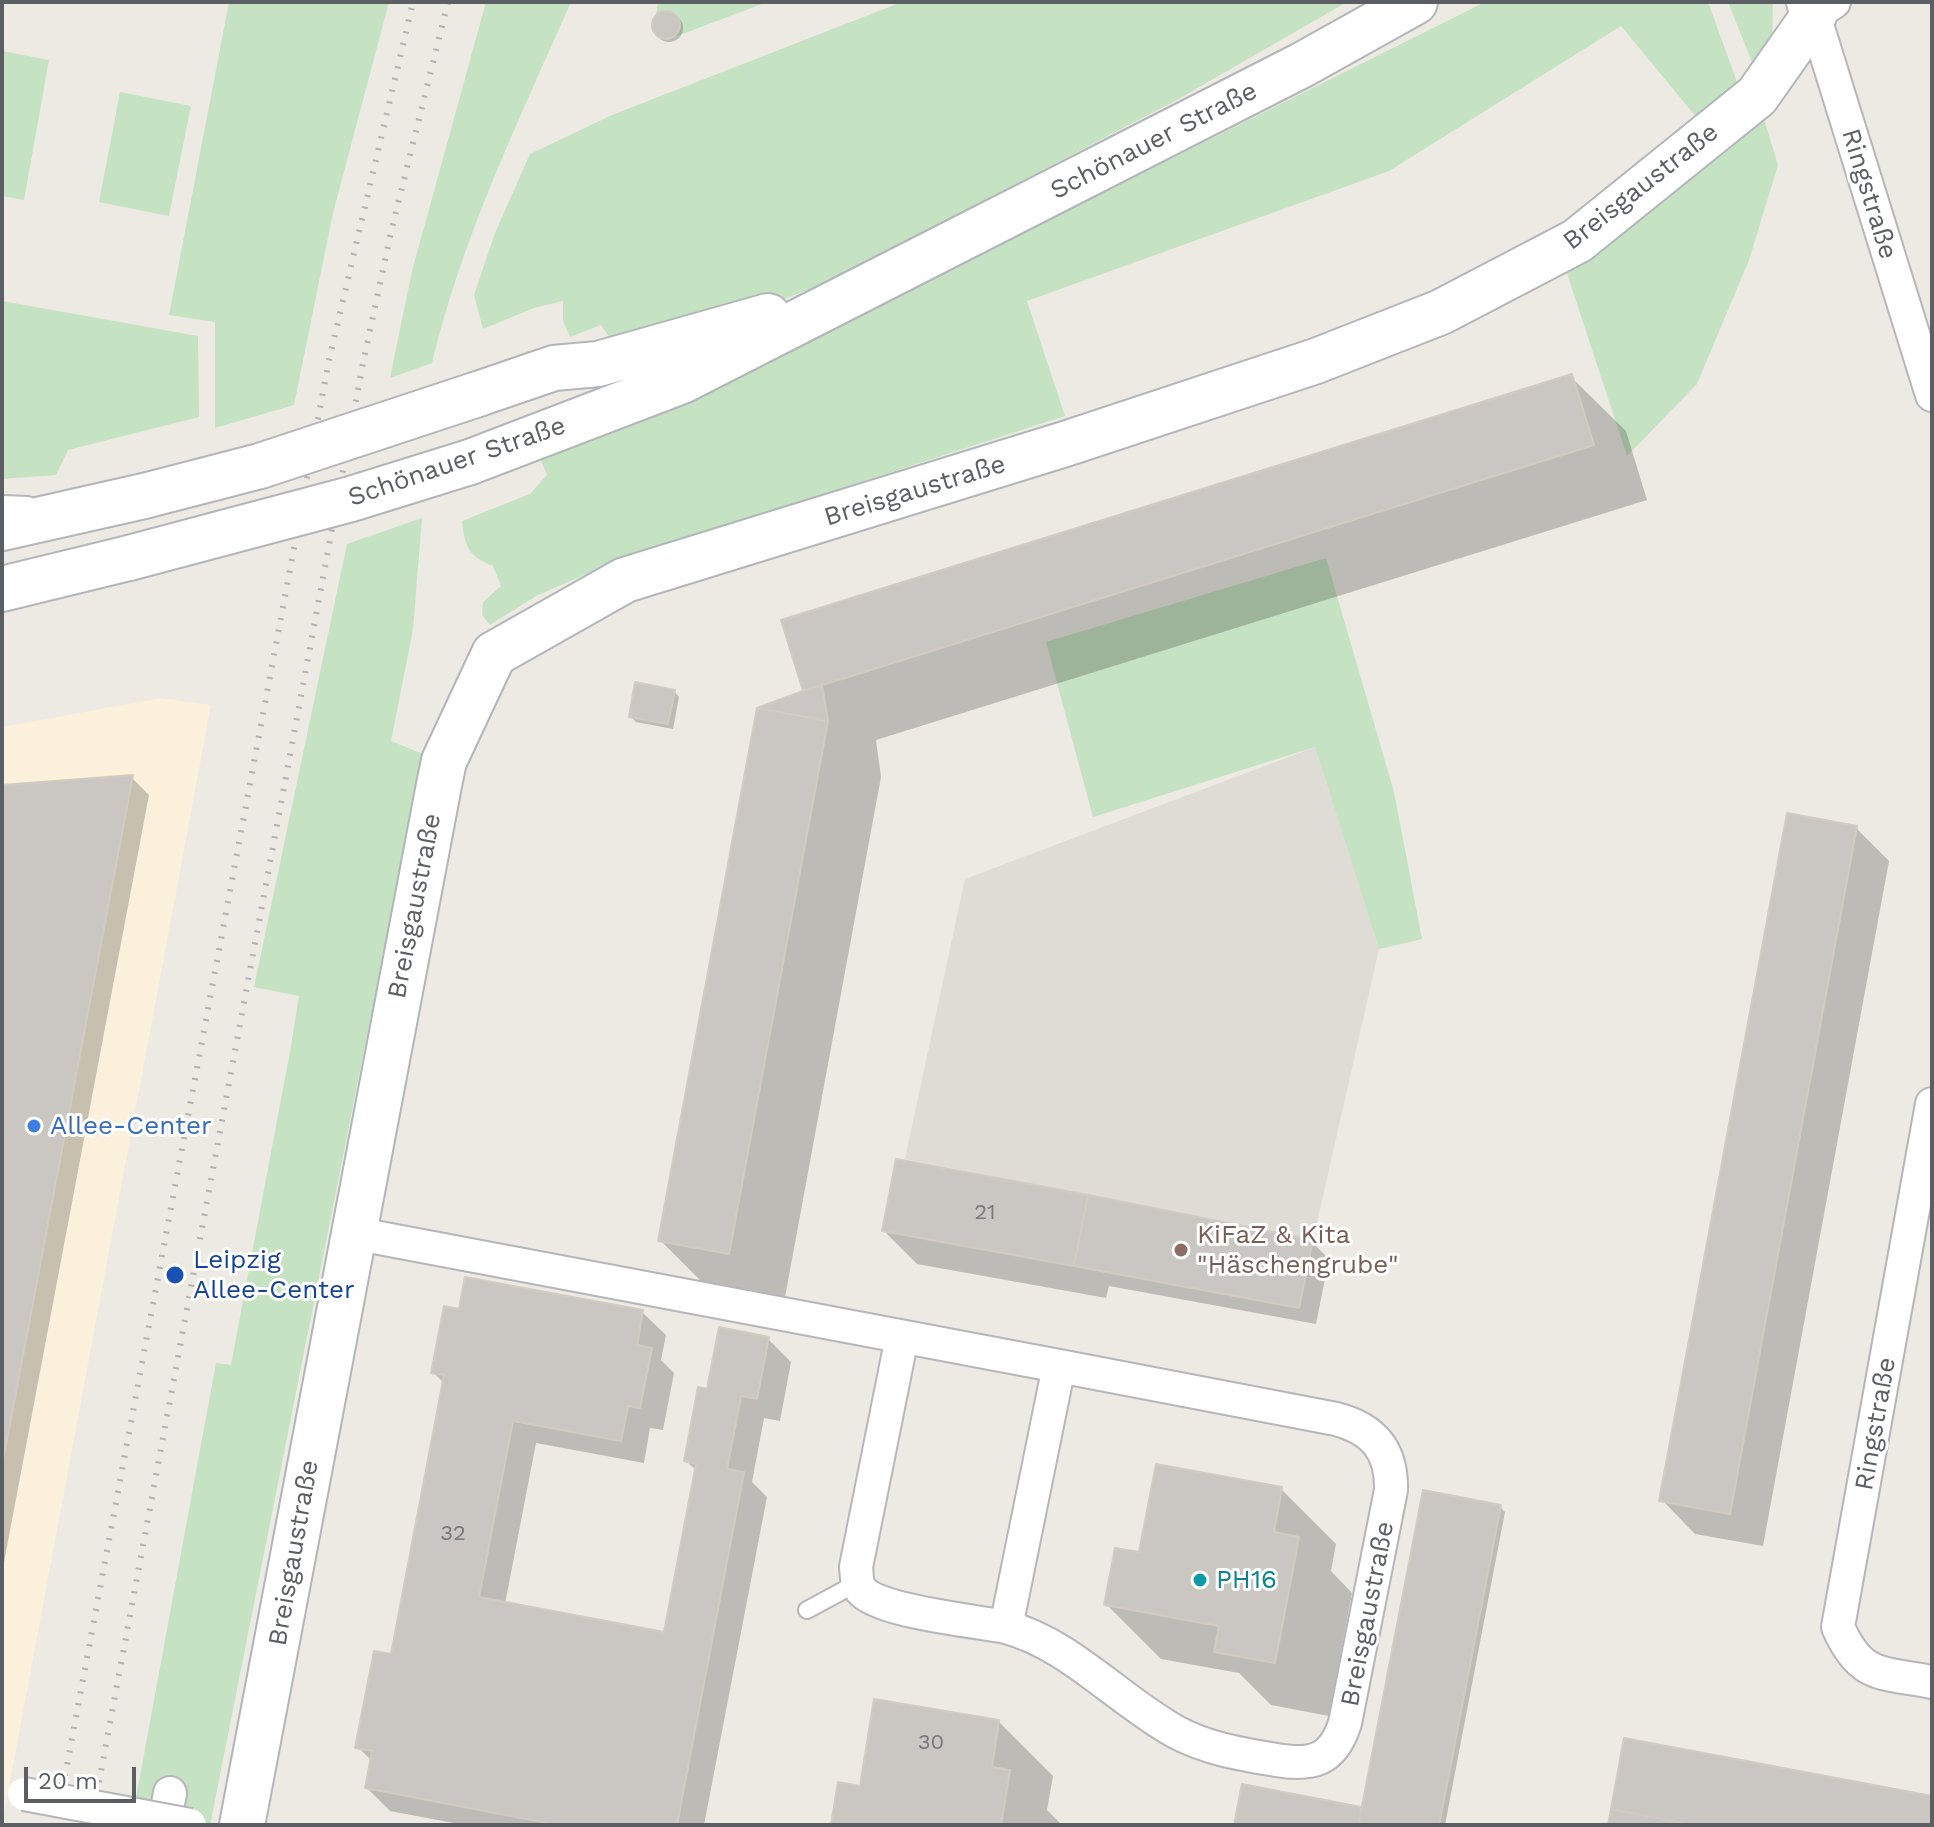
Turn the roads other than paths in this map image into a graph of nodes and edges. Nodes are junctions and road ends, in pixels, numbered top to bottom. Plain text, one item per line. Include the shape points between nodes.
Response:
1 (1415, 2) edge
2 (1819, 6) edge
3 (892, 276) junction
4 (1932, 395) edge
5 (2, 504) edge
6 (90, 509) junction
7 (2, 528) edge
8 (18, 592) edge
9 (1932, 1104) edge
10 (353, 1233) junction
11 (902, 1337) junction
12 (1059, 1366) junction
13 (857, 1583) junction
14 (807, 1610) dead end
15 (1006, 1627) junction
16 (1932, 1682) edge
17 (11, 1791) dead end
18 (175, 1813) edge
19 (242, 1825) edge

1 - 3 street, Schönauer Straße
2 - 4 street, Ringstraße
2 - 10 street, Breisgaustraße via 1757,96 1560,252 1441,312 1316,361 1080,440 625,580 494,654 444,761
3 - 6 street, Schönauer Straße, bridge via 598,364 554,368 260,466
3 - 8 street, Schönauer Straße, bridge via 682,381 470,462
5 - 6 lane
6 - 7 street, Schönauer Straße
9 - 16 street, Ringstraße via 1838,1627 1849,1652 1866,1669
10 - 11 street, Breisgaustraße
10 - 19 street, Breisgaustraße
11 - 12 street, Breisgaustraße
11 - 13 street
12 - 15 street
12 - 15 street, Breisgaustraße via 1336,1419 1365,1430 1384,1449 1392,1471 1391,1490 1345,1723 1333,1751 1312,1763 1207,1746 1157,1720 1055,1649
13 - 14 lane
13 - 15 street, Breisgaustraße via 870,1598 886,1604
17 - 18 street, bridge

